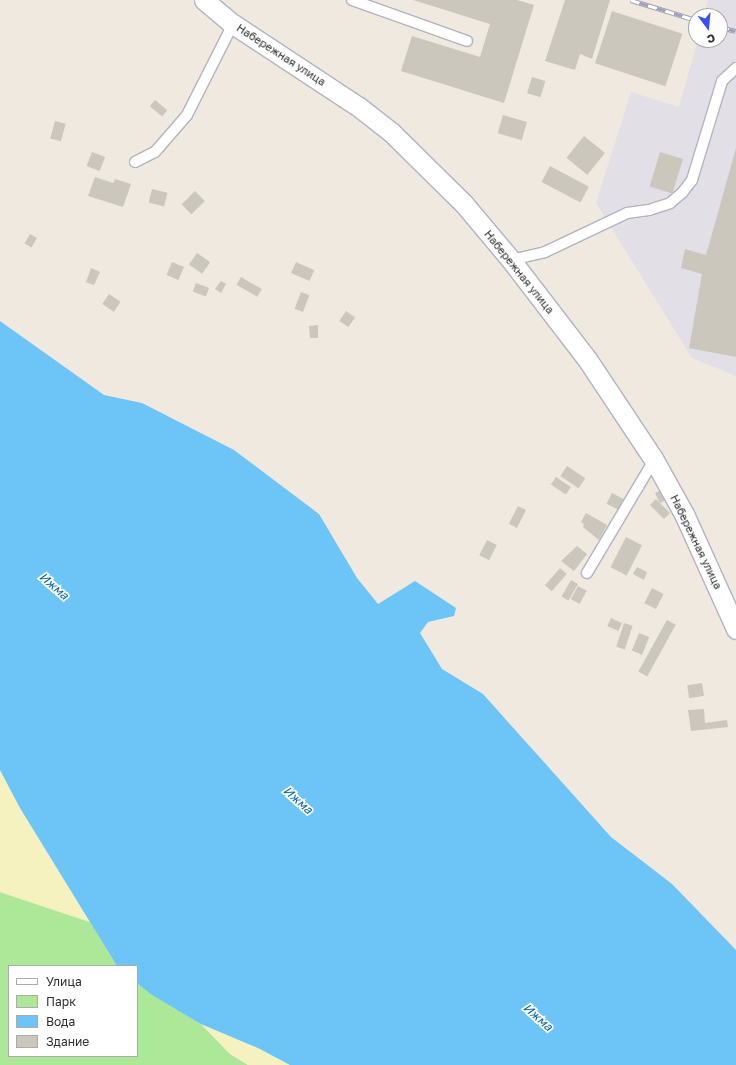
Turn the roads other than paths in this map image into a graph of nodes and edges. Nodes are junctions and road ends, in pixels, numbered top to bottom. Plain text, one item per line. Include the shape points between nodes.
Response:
1 (204, 0) edge
2 (352, 0) edge
3 (233, 24) junction
4 (467, 41) dead end
5 (736, 68) edge
6 (135, 162) dead end
7 (511, 260) junction
8 (654, 460) junction
9 (587, 573) dead end
10 (730, 604) edge
11 (736, 629) edge

1 - 3 street, Набережная улица
2 - 4 lane
3 - 6 lane via 187,115 154,152
3 - 7 street, Набережная улица via 359,107 391,132 464,204
5 - 7 lane via 722,81 694,174 682,193 670,202 649,210 627,213 605,222 545,252
7 - 8 street, Набережная улица via 587,359
8 - 9 lane
8 - 10 street, Набережная улица
10 - 11 street, Набережная улица

